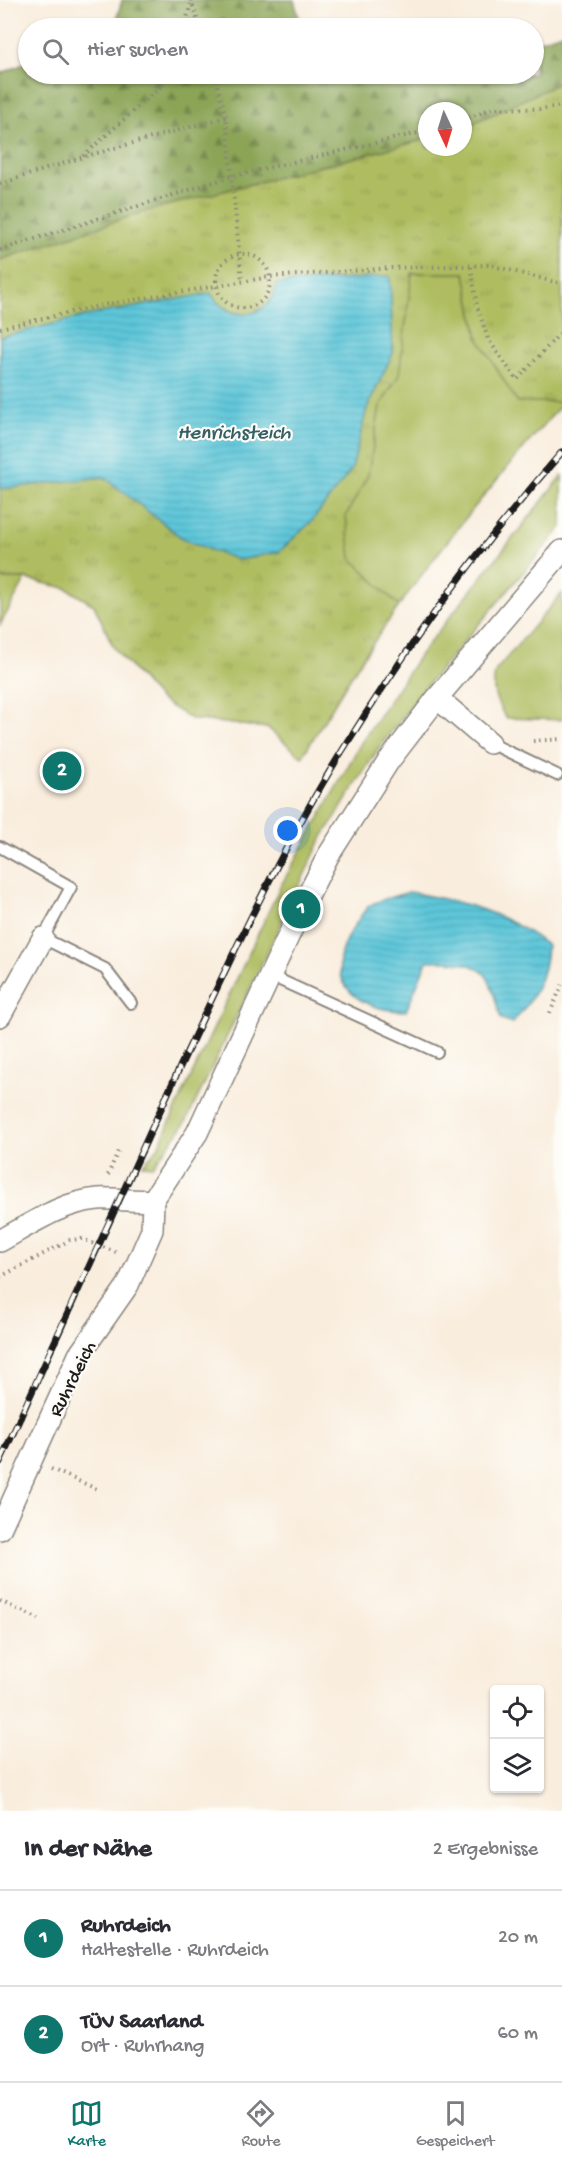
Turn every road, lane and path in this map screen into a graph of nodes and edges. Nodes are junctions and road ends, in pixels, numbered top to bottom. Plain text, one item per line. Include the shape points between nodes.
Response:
1 (191, 2) edge
2 (187, 18) edge
3 (197, 18) edge
4 (163, 84) edge
5 (217, 84) edge
6 (562, 106) edge
7 (472, 116) edge
8 (226, 117) junction
9 (418, 132) edge
10 (83, 157) junction
11 (233, 176) junction
12 (0, 184) edge
13 (0, 250) edge
14 (240, 254) junction
15 (471, 267) junction
16 (270, 277) junction
17 (242, 281) junction
18 (216, 284) junction
19 (562, 284) edge
20 (0, 328) edge
21 (562, 331) edge
22 (562, 551) edge
23 (437, 698) junction
24 (490, 743) joint
25 (557, 775) dead end
26 (0, 847) edge
27 (43, 938) junction
28 (269, 975) junction
29 (562, 985) edge
30 (131, 1003) dead end
31 (550, 1013) dead end
32 (0, 1016) edge
33 (436, 1052) dead end
34 (153, 1200) junction
35 (0, 1241) edge
36 (142, 1253) junction
37 (0, 1277) edge
38 (67, 1475) dead end
39 (97, 1489) dead end
40 (0, 1529) edge
41 (0, 1601) edge
42 (39, 1619) dead end

1 - 2 path
1 - 3 path
4 - 10 path
5 - 8 path
6 - 7 path via 493,108
8 - 10 path
8 - 11 path
9 - 11 path
10 - 12 path
11 - 13 path
11 - 14 path
14 - 16 path via 263,262
14 - 17 path
14 - 18 path via 220,268
15 - 16 path
15 - 19 path via 490,265
15 - 21 path via 477,306 488,339 517,380
16 - 17 path
16 - 18 path via 267,294 247,308 230,305
17 - 18 path
18 - 20 path
22 - 23 street
23 - 24 street
23 - 28 street via 388,762 345,828
24 - 25 lane
26 - 27 lane via 71,887
27 - 30 lane via 105,969
27 - 32 street
28 - 33 lane
28 - 34 street via 196,1133
29 - 31 path
34 - 35 street via 81,1201 60,1208
34 - 36 street, Ruhrdeich via 152,1230
36 - 37 path via 117,1252 82,1239 70,1240
36 - 40 street, Ruhrdeich via 116,1305 79,1355
38 - 39 path
41 - 42 path

